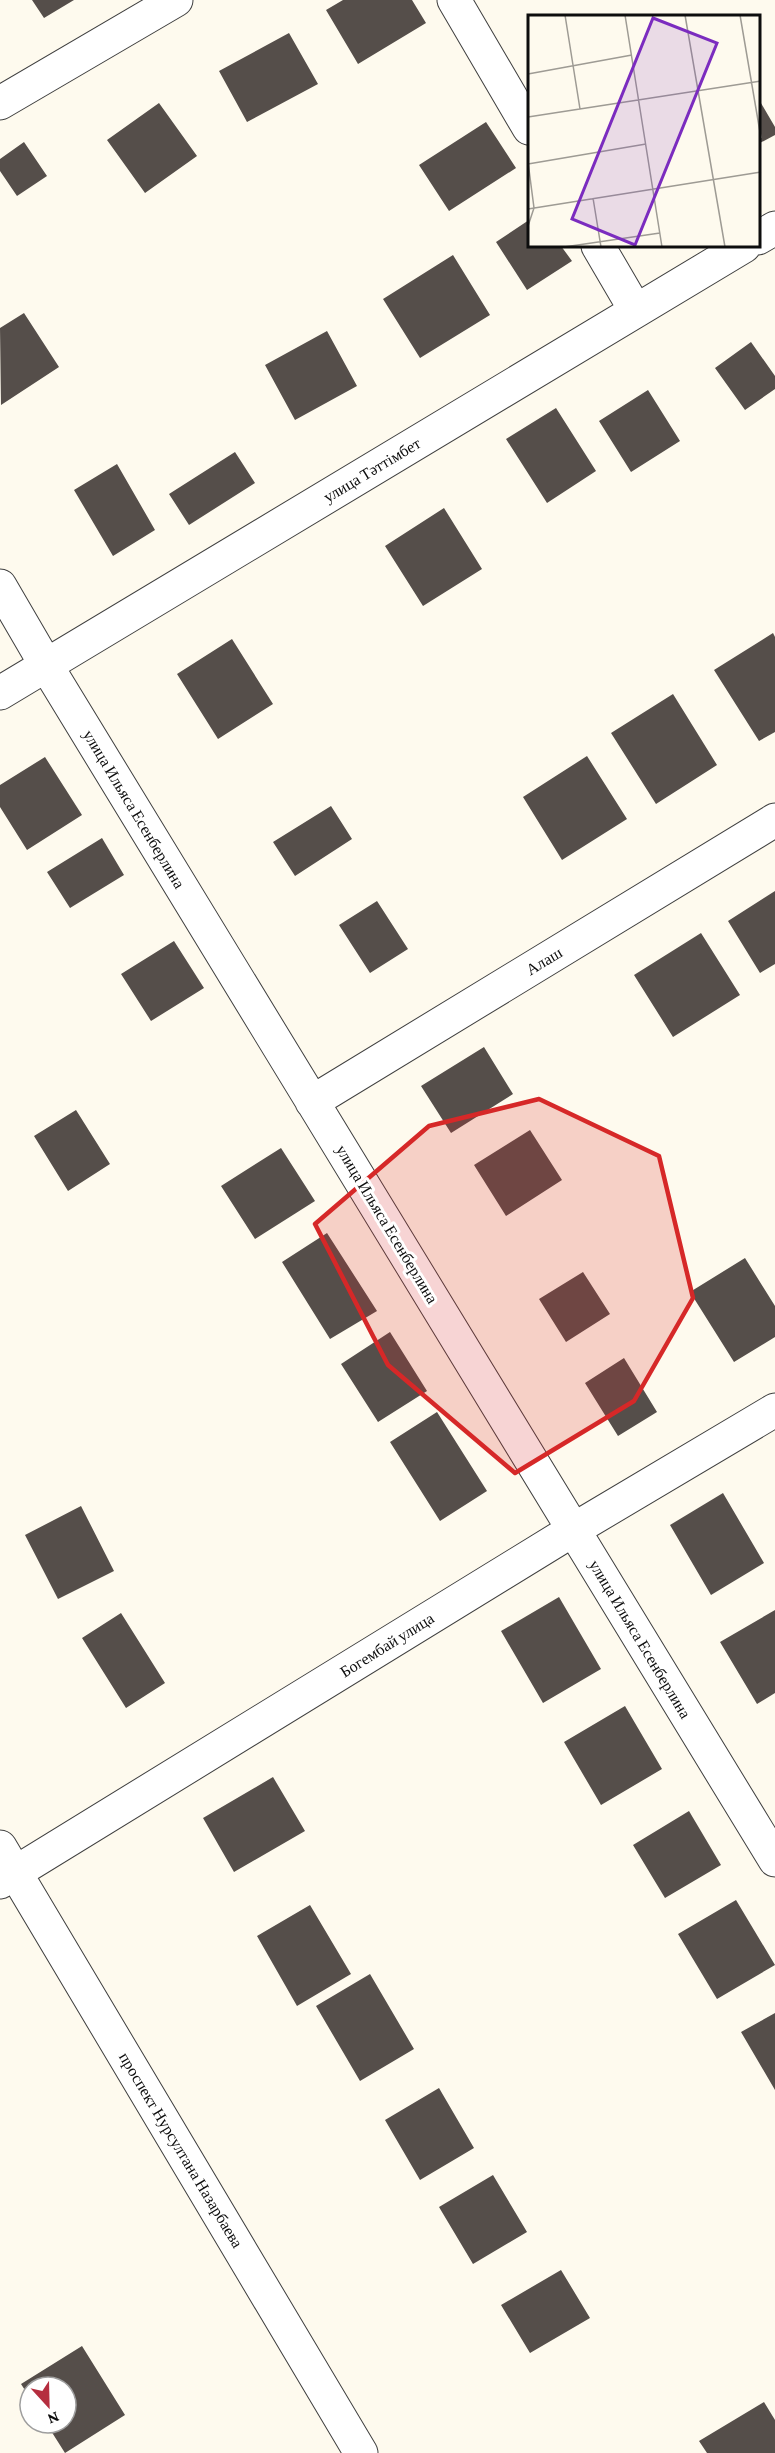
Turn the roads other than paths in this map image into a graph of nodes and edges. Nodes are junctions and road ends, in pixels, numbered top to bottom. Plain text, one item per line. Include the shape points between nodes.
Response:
1 (176, 0) edge
2 (454, 0) edge
3 (0, 104) edge
4 (528, 126) edge
5 (775, 228) edge
6 (760, 237) edge
7 (599, 248) edge
8 (741, 248) edge
9 (636, 311) junction
10 (0, 586) edge
11 (46, 665) junction
12 (0, 693) edge
13 (775, 820) edge
14 (312, 1102) junction
15 (775, 1410) edge
16 (573, 1530) junction
17 (775, 1860) edge
18 (5, 1868) edge
19 (361, 2453) edge

1 - 3 street
2 - 4 street
5 - 6 street
7 - 9 street
8 - 9 street, улица Тәттімбет
9 - 11 street, улица Тәттімбет
10 - 11 street, улица Ильяса Есенберлина
11 - 12 street, улица Тәттімбет
11 - 14 street, улица Ильяса Есенберлина
13 - 14 street, Алаш
14 - 16 street, улица Ильяса Есенберлина
15 - 16 street, Богембай улица
16 - 17 street, улица Ильяса Есенберлина
16 - 18 street, Богембай улица
18 - 19 street, проспект Нурсултана Назарбаева

